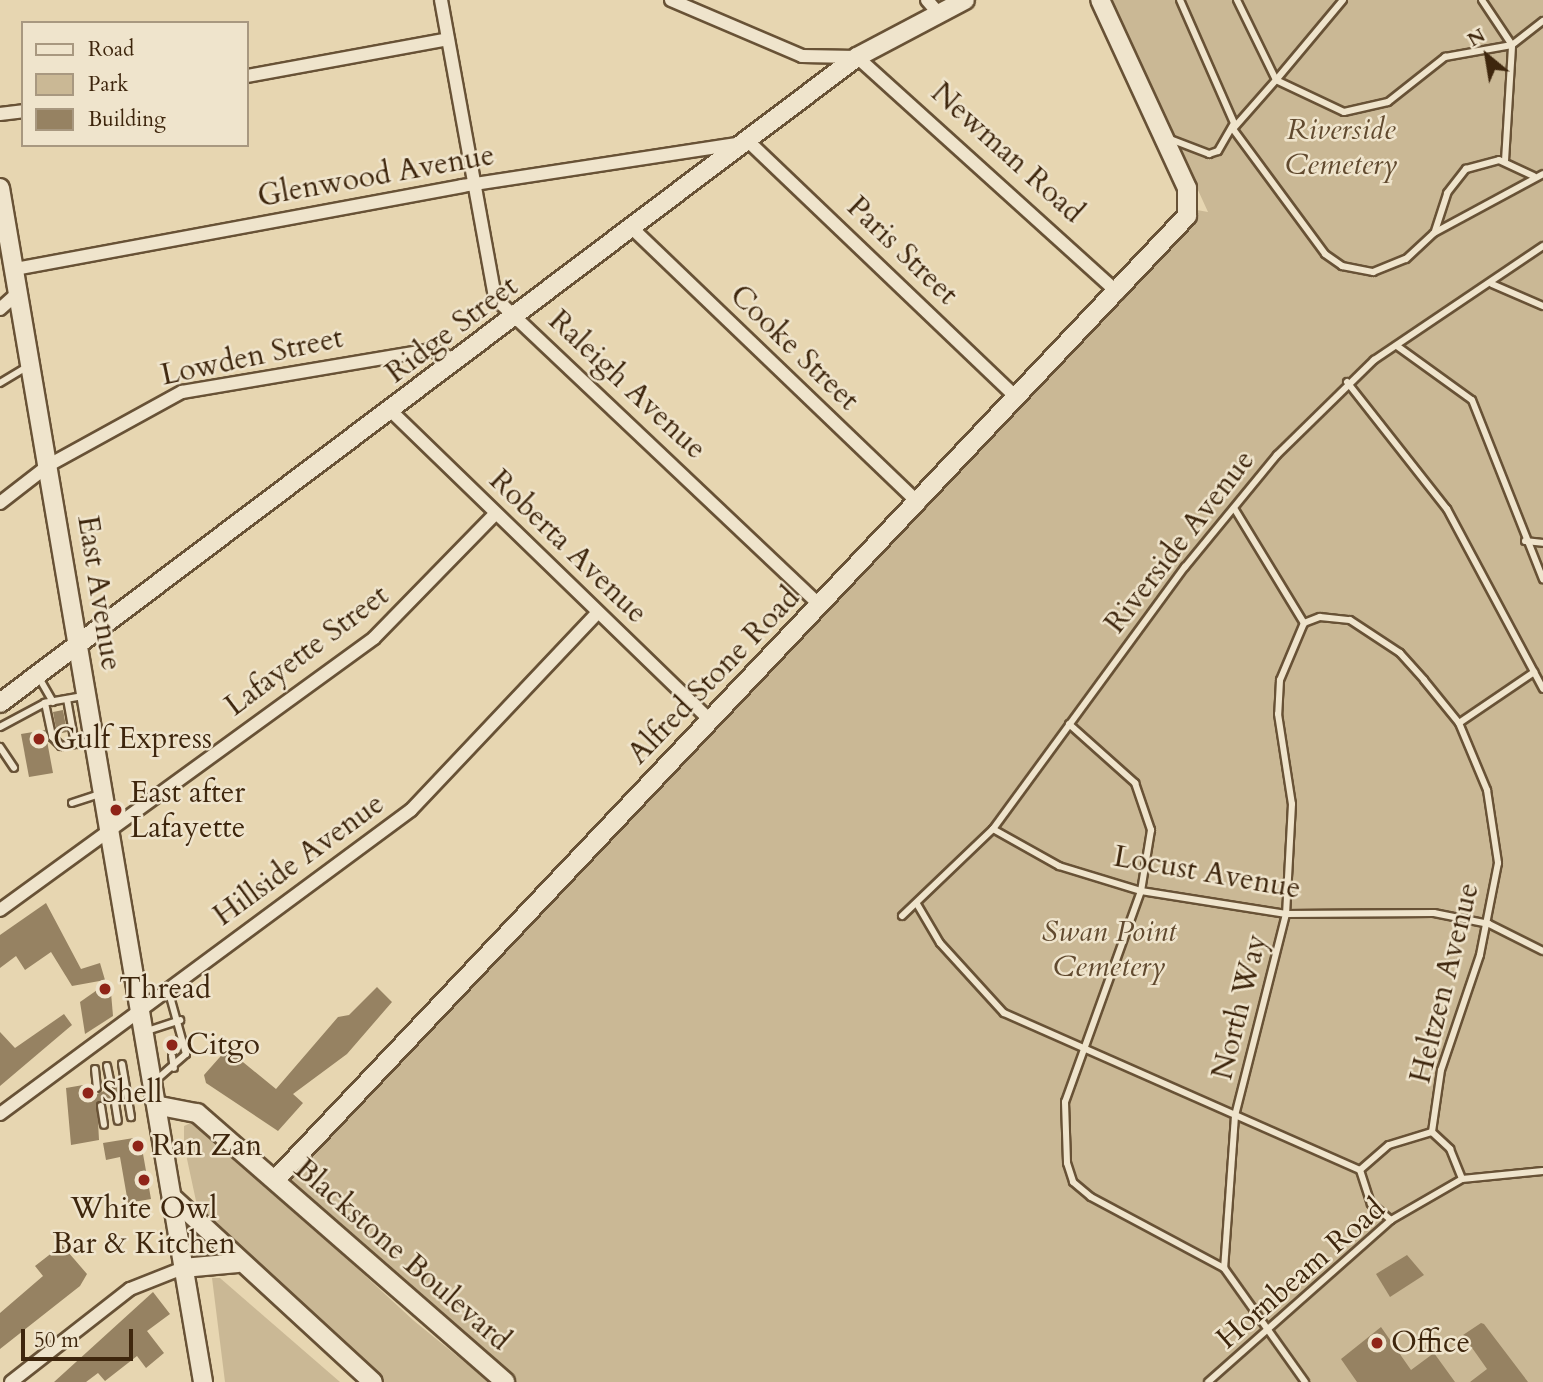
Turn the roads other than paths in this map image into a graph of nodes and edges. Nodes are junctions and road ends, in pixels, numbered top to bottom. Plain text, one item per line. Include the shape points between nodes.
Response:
1 (441, 0) edge
2 (671, 0) edge
3 (965, 0) edge
4 (1100, 0) edge
5 (1180, 0) edge
6 (1237, 0) edge
7 (1343, 0) edge
8 (1482, 0) edge
9 (933, 7) edge
10 (1543, 21) edge
11 (448, 39) junction
12 (1512, 45) junction
13 (857, 57) junction
14 (248, 76) edge
15 (1276, 80) junction
16 (21, 111) edge
17 (0, 114) edge
18 (1233, 129) junction
19 (1162, 135) junction
20 (749, 142) junction
21 (1505, 161) junction
22 (1540, 175) edge
23 (474, 184) junction
24 (0, 188) edge
25 (634, 230) junction
26 (1434, 233) junction
27 (1543, 246) edge
28 (15, 269) junction
29 (1492, 284) junction
30 (20, 291) junction
31 (1118, 293) junction
32 (1543, 306) edge
33 (0, 309) edge
34 (513, 318) junction
35 (1398, 346) junction
36 (456, 360) junction
37 (32, 363) junction
38 (1347, 382) junction
39 (0, 383) edge
40 (1017, 398) junction
41 (391, 411) junction
42 (49, 465) junction
43 (0, 503) edge
44 (919, 503) junction
45 (1234, 508) junction
46 (495, 514) junction
47 (1525, 541) junction
48 (1543, 542) edge
49 (1543, 579) edge
50 (820, 605) junction
51 (598, 612) junction
52 (1304, 623) junction
53 (80, 645) junction
54 (1534, 672) junction
55 (37, 676) junction
56 (1543, 689) edge
57 (88, 695) junction
58 (67, 699) junction
59 (0, 703) edge
60 (49, 703) junction
61 (710, 720) junction
62 (1459, 723) junction
63 (1069, 724) junction
64 (0, 727) edge
65 (95, 741) junction
66 (75, 744) junction
67 (0, 747) edge
68 (14, 768) dead end
69 (104, 792) junction
70 (72, 803) dead end
71 (993, 829) junction
72 (111, 830) junction
73 (1141, 891) junction
74 (917, 904) junction
75 (0, 910) edge
76 (1286, 914) junction
77 (902, 916) dead end
78 (1489, 924) junction
79 (1543, 951) edge
80 (168, 989) junction
81 (144, 1008) junction
82 (180, 1020) junction
83 (147, 1031) junction
84 (1084, 1050) junction
85 (172, 1056) dead end
86 (122, 1064) dead end
87 (107, 1066) dead end
88 (174, 1068) junction
89 (95, 1069) dead end
90 (156, 1081) junction
91 (111, 1085) dead end
92 (97, 1088) dead end
93 (115, 1103) dead end
94 (101, 1106) dead end
95 (160, 1107) junction
96 (0, 1114) edge
97 (1235, 1116) junction
98 (131, 1118) dead end
99 (118, 1121) dead end
100 (104, 1125) dead end
101 (1432, 1132) junction
102 (1360, 1170) junction
103 (1543, 1171) edge
104 (1462, 1179) junction
105 (275, 1180) junction
106 (174, 1199) junction
107 (1391, 1220) junction
108 (238, 1263) junction
109 (183, 1268) junction
110 (1224, 1268) junction
111 (1273, 1330) junction
112 (10, 1382) edge
113 (203, 1382) edge
114 (373, 1382) edge
115 (505, 1382) edge
116 (1208, 1382) edge
117 (1305, 1382) edge

1 - 11 street, Raleigh Avenue
2 - 13 street via 802,56
3 - 9 street, Ridge Street
4 - 19 street
5 - 18 lane via 1233,113
6 - 15 lane
7 - 15 lane
8 - 12 lane
9 - 13 street, Ridge Street
10 - 12 lane
11 - 14 street
11 - 23 street, Raleigh Avenue
12 - 15 lane via 1445,57 1388,102 1358,112 1344,112
12 - 21 lane
13 - 20 street, Ridge Street
13 - 31 street, Newman Road
15 - 18 lane
16 - 17 street
18 - 19 lane via 1209,155
18 - 26 lane via 1325,254 1342,266 1373,271 1406,259
19 - 31 street, Alfred Stone Road via 1190,207
20 - 23 street, Glenwood Avenue
20 - 25 street, Ridge Street
20 - 40 street, Paris Street
21 - 22 lane via 1523,175
21 - 26 lane via 1480,163 1460,173
22 - 26 lane
23 - 28 street, Glenwood Avenue
23 - 34 street, Raleigh Avenue via 495,298
24 - 28 street, East Avenue
25 - 34 street, Ridge Street
25 - 44 street, Cooke Street
27 - 29 lane, Riverside Avenue
28 - 30 street, East Avenue
29 - 32 lane
29 - 35 lane, Riverside Avenue
30 - 33 street
30 - 37 street, East Avenue
31 - 40 street, Alfred Stone Road
34 - 36 street, Ridge Street
34 - 50 street, Raleigh Avenue
35 - 38 lane, Riverside Avenue
35 - 47 lane via 1472,400 1499,456
36 - 41 street, Ridge Street
36 - 42 street, Lowden Street via 431,350 181,392
37 - 39 lane
37 - 42 street, East Avenue
38 - 45 lane, Riverside Avenue
38 - 54 lane via 1447,509
40 - 44 street, Alfred Stone Road
41 - 46 street, Roberta Avenue
41 - 53 street, Ridge Street
42 - 43 street, Lowden Street
42 - 53 street, East Avenue
44 - 50 street, Alfred Stone Road
45 - 52 lane
45 - 63 lane, Riverside Avenue
46 - 51 street, Roberta Avenue
46 - 72 street, Lafayette Street via 374,638
47 - 48 lane
47 - 49 lane
50 - 61 street, Alfred Stone Road
51 - 61 street, Roberta Avenue
51 - 80 street, Hillside Avenue via 411,810
52 - 62 lane, Heltzen Avenue via 1320,617 1350,620 1400,653
52 - 76 lane, North Way via 1280,680 1278,714 1292,804
53 - 55 street, Ridge Street
53 - 57 street, East Avenue
54 - 56 lane
54 - 62 lane
55 - 59 street, Ridge Street
55 - 60 lane
57 - 58 lane
57 - 65 street, East Avenue
58 - 60 lane
58 - 66 lane
60 - 64 lane
60 - 66 lane via 61,746
61 - 105 street, Alfred Stone Road
62 - 78 lane, Heltzen Avenue via 1495,825 1499,863
63 - 71 lane, Riverside Avenue
63 - 73 lane via 1135,783 1151,830
65 - 66 lane
65 - 69 street, East Avenue
67 - 68 lane
69 - 70 lane
69 - 72 street, East Avenue
71 - 73 lane, Locust Avenue via 1059,866
71 - 74 lane, Riverside Avenue
72 - 75 street, Lafayette Street
72 - 81 street, East Avenue
73 - 76 lane, Locust Avenue
73 - 84 lane
74 - 77 lane, Riverside Avenue
74 - 84 lane via 940,943 1004,1013
76 - 78 lane, Locust Avenue via 1408,909
76 - 97 lane, North Way
78 - 79 lane, Locust Avenue
78 - 101 lane, Heltzen Avenue via 1441,1070
80 - 81 street, Hillside Avenue
80 - 82 lane
81 - 83 street, East Avenue
81 - 96 street, Hillside Avenue
82 - 83 lane via 168,1030
82 - 88 lane via 186,1054
83 - 90 street, East Avenue
84 - 97 lane
84 - 110 lane via 1065,1102 1063,1134 1073,1182
85 - 88 lane
86 - 98 lane
87 - 91 lane
88 - 90 lane
89 - 92 lane
90 - 95 street, East Avenue
93 - 99 lane
94 - 100 lane
95 - 105 street, Blackstone Boulevard via 197,1113
95 - 106 street, East Avenue
97 - 102 lane
97 - 110 lane, North Way
101 - 102 lane via 1389,1145
101 - 104 lane via 1450,1149
102 - 107 lane via 1371,1204
103 - 104 lane, Hornbeam Road
104 - 107 lane, Hornbeam Road
105 - 115 street, Blackstone Boulevard
106 - 108 street
106 - 109 street, East Avenue
107 - 111 lane, Hornbeam Road
108 - 109 street
108 - 114 street
109 - 112 street via 130,1289
109 - 113 street, East Avenue
110 - 111 lane
111 - 116 lane, Hornbeam Road
111 - 117 lane

